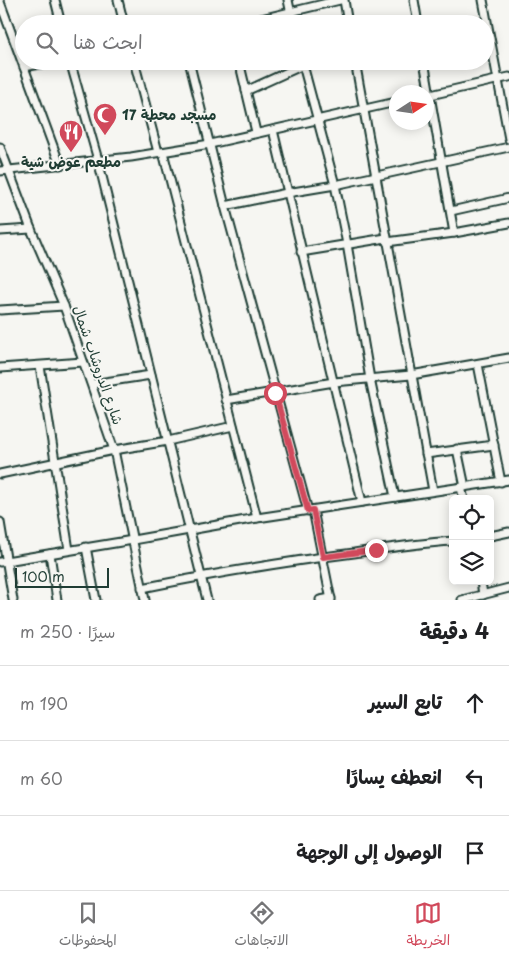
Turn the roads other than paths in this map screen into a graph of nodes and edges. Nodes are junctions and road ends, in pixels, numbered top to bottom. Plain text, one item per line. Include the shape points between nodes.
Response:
1 (54, 0) edge
2 (118, 0) edge
3 (288, 0) edge
4 (342, 0) edge
5 (414, 0) edge
6 (483, 0) edge
7 (0, 2) edge
8 (290, 12) junction
9 (58, 15) edge
10 (122, 15) edge
11 (278, 15) edge
12 (291, 15) edge
13 (346, 15) edge
14 (416, 15) edge
15 (486, 15) edge
16 (15, 43) edge
17 (494, 54) edge
18 (25, 70) edge
19 (73, 70) edge
20 (137, 70) edge
21 (191, 70) edge
22 (241, 70) edge
23 (289, 70) edge
24 (305, 70) edge
25 (356, 70) edge
26 (425, 70) edge
27 (509, 77) edge
28 (499, 79) junction
29 (427, 85) edge
30 (246, 91) junction
31 (434, 94) edge
32 (389, 104) edge
33 (363, 110) junction
34 (319, 120) junction
35 (434, 124) edge
36 (273, 130) junction
37 (256, 132) junction
38 (509, 140) edge
39 (210, 144) junction
40 (0, 147) edge
41 (509, 147) edge
42 (160, 152) junction
43 (98, 160) junction
44 (442, 162) junction
45 (60, 165) junction
46 (9, 170) junction
47 (0, 171) edge
48 (375, 175) junction
49 (336, 185) junction
50 (287, 193) junction
51 (509, 198) edge
52 (225, 206) junction
53 (451, 211) junction
54 (509, 223) edge
55 (32, 229) junction
56 (0, 231) edge
57 (454, 233) junction
58 (386, 240) junction
59 (347, 244) junction
60 (302, 252) junction
61 (64, 306) junction
62 (0, 310) edge
63 (509, 358) edge
64 (84, 362) junction
65 (478, 364) junction
66 (40, 366) junction
67 (0, 368) edge
68 (151, 375) junction
69 (411, 375) junction
70 (370, 379) junction
71 (334, 382) junction
72 (92, 384) junction
73 (275, 393) junction
74 (226, 400) junction
75 (233, 426) junction
76 (168, 441) junction
77 (494, 445) junction
78 (114, 450) junction
79 (457, 450) junction
80 (426, 454) junction
81 (56, 463) junction
82 (0, 474) edge
83 (505, 481) edge
84 (463, 487) junction
85 (433, 491) junction
86 (464, 495) edge
87 (395, 497) junction
88 (362, 502) junction
89 (310, 510) junction
90 (257, 518) junction
91 (0, 522) edge
92 (190, 530) junction
93 (509, 532) edge
94 (494, 535) edge
95 (133, 540) junction
96 (449, 541) edge
97 (86, 547) junction
98 (69, 550) junction
99 (50, 554) junction
100 (323, 557) junction
101 (4, 561) edge
102 (202, 576) junction
103 (481, 585) edge
104 (142, 588) junction
105 (509, 588) edge
106 (483, 594) junction
107 (331, 599) edge
108 (13, 600) edge
109 (57, 600) edge
110 (96, 600) edge
111 (145, 600) edge
112 (207, 600) edge
113 (320, 600) edge
114 (462, 600) edge

1 - 9 street
2 - 10 street
3 - 8 street
4 - 8 street
4 - 13 street
5 - 14 street
6 - 15 street
7 - 16 street
8 - 11 street
8 - 12 street
17 - 28 street
18 - 45 street
19 - 43 street
20 - 42 street
21 - 39 street
22 - 30 street
23 - 30 street
24 - 34 street
25 - 33 street
26 - 29 street
27 - 28 street
28 - 31 street
28 - 38 street
30 - 37 street
32 - 33 street
33 - 34 street
33 - 48 street
34 - 36 street
34 - 49 street
35 - 44 street
36 - 37 street
36 - 50 street
37 - 39 street
39 - 42 street
39 - 52 street
40 - 46 street, شارع الدروشاب شمال
41 - 44 street
42 - 43 street
42 - 74 street
43 - 45 street
43 - 68 street
44 - 48 street
44 - 53 street
45 - 46 street
46 - 47 street
46 - 55 street, شارع الدروشاب شمال
48 - 49 street
48 - 58 street
49 - 50 street
49 - 59 street
50 - 52 street
50 - 60 street
51 - 53 street
52 - 73 street
53 - 57 street
54 - 57 street
55 - 56 street
55 - 61 street, شارع الدروشاب شمال
57 - 58 street
58 - 59 street
58 - 69 street
59 - 60 street
59 - 70 street
60 - 71 street
61 - 62 street
61 - 64 street, شارع الدروشاب شمال
63 - 65 street
64 - 66 street
64 - 72 street, شارع الدروشاب شمال
65 - 69 street
65 - 77 street
66 - 67 street
66 - 81 street
68 - 72 street
68 - 76 street
69 - 70 street
69 - 80 street
70 - 71 street
70 - 87 street
71 - 73 street
71 - 88 street
72 - 78 street, شارع الدروشاب شمال
73 - 74 street
73 - 89 street
74 - 75 street
75 - 76 street
75 - 90 street
76 - 78 street
76 - 92 street
77 - 79 street
77 - 83 street
78 - 81 street
78 - 95 street, شارع الدروشاب شمال
79 - 80 street
79 - 84 street
80 - 85 street
81 - 82 street
81 - 98 street
83 - 84 street
84 - 85 street
84 - 86 street
85 - 87 street
87 - 88 street
88 - 89 street
89 - 90 street
89 - 100 street
90 - 92 street
91 - 101 street
92 - 95 street
92 - 102 street
93 - 94 street
95 - 97 street
95 - 104 street, شارع الدروشاب شمال
96 - 100 street
97 - 98 street
97 - 110 street
98 - 99 street
99 - 101 street
99 - 109 street
100 - 102 street
100 - 107 street
101 - 108 street
102 - 104 street
102 - 112 street
103 - 106 street
104 - 111 street, شارع الدروشاب شمال
105 - 106 street
106 - 114 street
107 - 113 street

